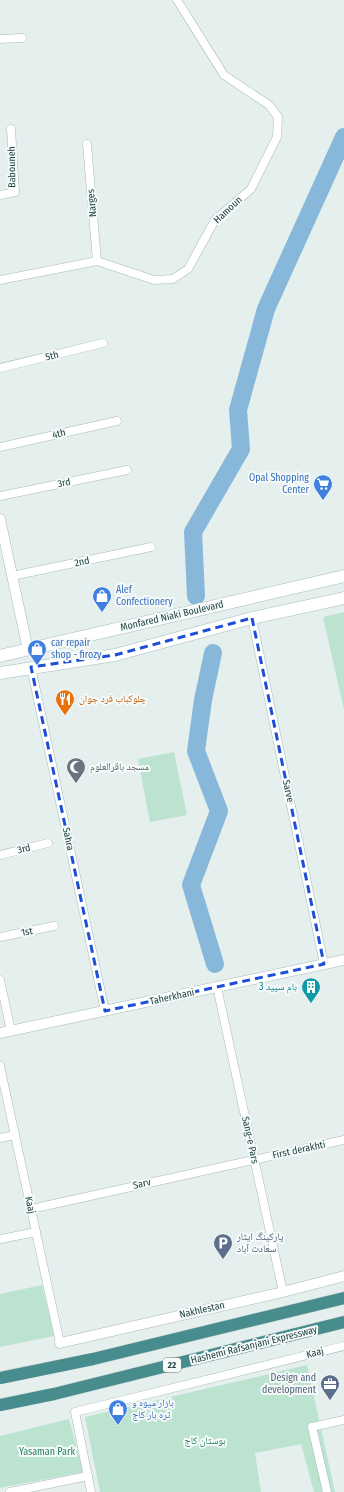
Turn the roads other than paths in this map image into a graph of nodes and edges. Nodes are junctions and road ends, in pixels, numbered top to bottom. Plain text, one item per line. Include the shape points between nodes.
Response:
1 (177, 0) edge
2 (22, 38) dead end
3 (0, 39) edge
4 (11, 129) dead end
5 (87, 144) dead end
6 (0, 195) edge
7 (97, 262) junction
8 (0, 280) edge
9 (103, 343) dead end
10 (0, 368) edge
11 (117, 421) dead end
12 (0, 447) edge
13 (127, 470) dead end
14 (0, 496) edge
15 (0, 519) edge
16 (151, 547) dead end
17 (12, 576) junction
18 (344, 576) edge
19 (344, 598) edge
20 (201, 609) junction
21 (252, 618) junction
22 (209, 630) junction
23 (28, 650) junction
24 (0, 656) edge
25 (28, 668) junction
26 (0, 673) edge
27 (0, 680) edge
28 (48, 843) dead end
29 (0, 855) edge
30 (54, 926) dead end
31 (0, 937) edge
32 (344, 960) edge
33 (324, 964) junction
34 (0, 980) edge
35 (217, 987) junction
36 (105, 1011) junction
37 (11, 1031) junction
38 (0, 1033) edge
39 (0, 1066) edge
40 (15, 1135) junction
41 (0, 1138) edge
42 (344, 1140) edge
43 (254, 1159) junction
44 (31, 1209) junction
45 (36, 1232) junction
46 (0, 1239) edge
47 (344, 1276) edge
48 (283, 1292) junction
49 (344, 1298) edge
50 (344, 1322) edge
51 (60, 1343) joint
52 (344, 1346) edge
53 (50, 1367) junction
54 (0, 1371) edge
55 (0, 1378) edge
56 (54, 1394) junction
57 (0, 1405) edge
58 (0, 1412) edge
59 (344, 1420) edge
60 (88, 1476) junction
61 (10, 1492) edge
62 (91, 1492) edge
63 (327, 1492) edge

1 - 7 street, Hamoun via 224,75 269,105 278,117 277,137 251,189 215,220 188,269 173,278 154,280
2 - 3 street
4 - 6 street, Babouneh via 15,192
5 - 7 street, Narges
7 - 8 street, Hamoun
9 - 10 street, 5th
11 - 12 street, 4th
13 - 14 street, 3rd
15 - 17 street
16 - 17 street, 2nd
17 - 23 street
18 - 20 main road, Monfared Niaki Boulevard
19 - 21 main road
20 - 22 main road via 214,612 217,618
20 - 23 main road, Monfared Niaki Boulevard
21 - 22 main road
21 - 33 street, Sarve
22 - 25 main road via 115,655
23 - 24 main road, Monfared Niaki Boulevard
25 - 26 main road
25 - 27 main road
25 - 36 street, Sahra
28 - 29 street, 3rd
30 - 31 street, 1st
32 - 33 street, Taherkhani
33 - 35 street, Taherkhani
34 - 37 street
35 - 36 street, Taherkhani
35 - 43 street, Sang-e Pars
36 - 37 street, Taherkhani
37 - 38 street, Taherkhani
39 - 40 street, Kaaj
40 - 41 street
40 - 44 street, Kaaj
42 - 43 street, First derakhti
43 - 44 street, Sarv
43 - 48 street, Sang-e Pars
44 - 45 street, Kaaj
45 - 46 street
45 - 51 street, Kaaj
47 - 48 street, Nakhlestan
48 - 51 street, Nakhlestan
49 - 53 highway, 22
50 - 56 highway, Hashemi Rafsanjani Expressway / 22
52 - 60 street via 76,1412
53 - 54 highway
53 - 55 highway, 22
56 - 57 highway, Hashemi Rafsanjani Expressway / 22
56 - 58 highway
59 - 63 street via 312,1427
60 - 61 street
60 - 62 street

